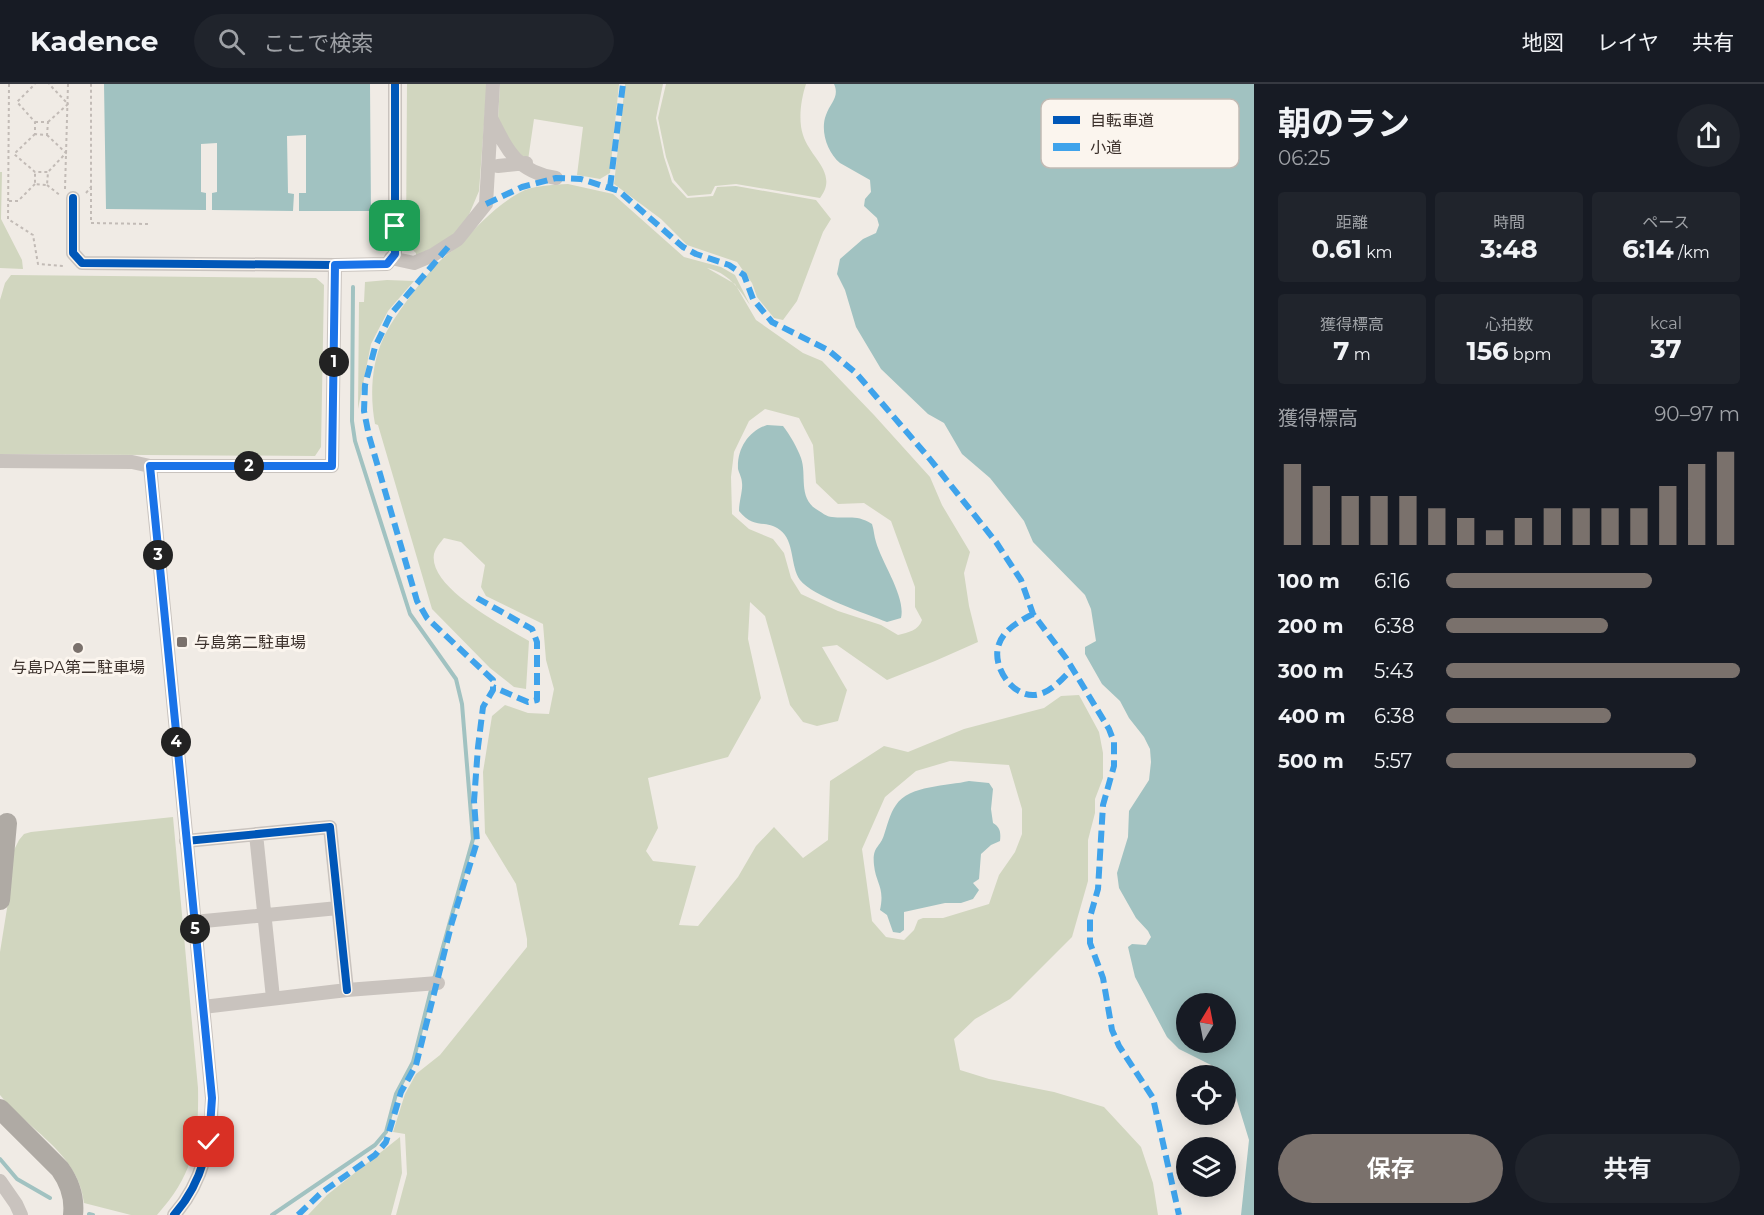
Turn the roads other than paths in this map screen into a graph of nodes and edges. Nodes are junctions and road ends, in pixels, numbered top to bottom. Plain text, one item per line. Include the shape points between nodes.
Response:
1 (395, 84) edge
2 (493, 84) edge
3 (492, 120) junction
4 (524, 163) junction
5 (498, 166) dead end
6 (556, 178) dead end
7 (77, 198) road end
8 (392, 258) junction
9 (335, 265) junction
10 (0, 461) edge
11 (150, 466) junction
12 (7, 823) dead end
13 (256, 834) junction
14 (186, 841) junction
15 (0, 900) edge
16 (338, 908) junction
17 (264, 915) junction
18 (194, 922) junction
19 (435, 983) dead end
20 (346, 990) junction
21 (273, 998) junction
22 (202, 1007) junction
23 (0, 1109) edge
24 (0, 1181) edge
25 (21, 1215) edge
26 (73, 1215) edge
27 (174, 1215) edge

1 - 8 street
2 - 3 street
3 - 4 street via 509,152
3 - 8 street via 486,204 458,239 434,255 414,263
4 - 5 street
4 - 6 street via 540,175
7 - 9 street via 73,253 82,263
8 - 9 street via 387,264
9 - 11 street via 332,466
10 - 11 street via 132,462
11 - 14 street
12 - 15 highway
13 - 14 street
13 - 16 street via 330,827
13 - 17 street
14 - 18 street
16 - 17 street
16 - 20 street
17 - 18 street
17 - 21 street
18 - 22 street
19 - 20 street
20 - 21 street
21 - 22 street
22 - 27 street via 212,1098 209,1142 196,1183
23 - 26 highway via 67,1178 74,1201
24 - 25 street

